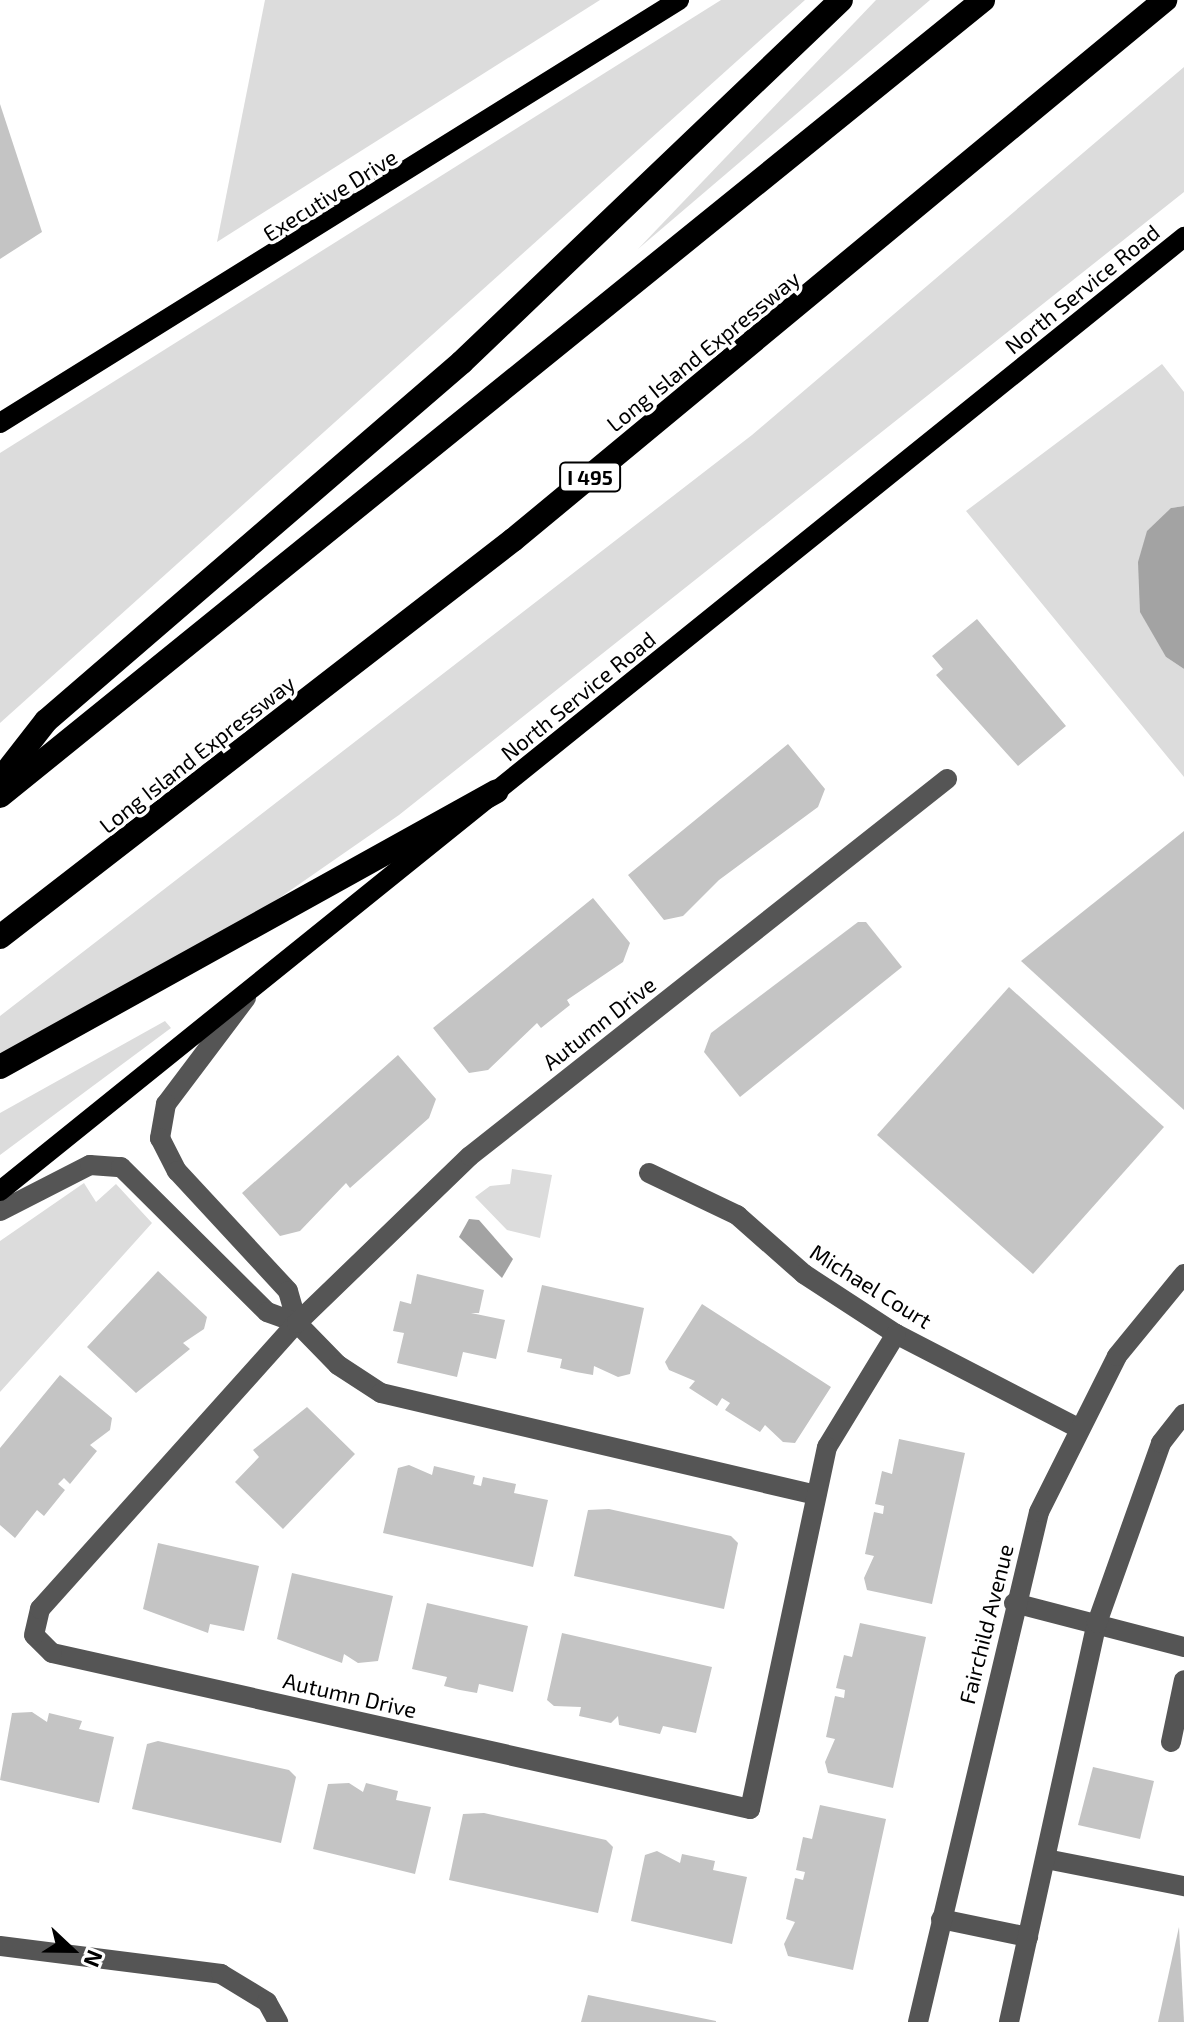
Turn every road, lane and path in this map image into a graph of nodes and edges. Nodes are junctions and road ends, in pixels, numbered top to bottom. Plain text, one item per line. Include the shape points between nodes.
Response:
1 (679, 0) edge
2 (841, 0) edge
3 (983, 0) edge
4 (1165, 0) edge
5 (1184, 237) edge
6 (0, 423) edge
7 (947, 779) dead end
8 (0, 780) edge
9 (497, 791) junction
10 (0, 796) edge
11 (0, 937) edge
12 (246, 998) junction
13 (0, 1067) edge
14 (649, 1173) dead end
15 (0, 1191) edge
16 (0, 1211) edge
17 (1184, 1274) edge
18 (297, 1323) junction
19 (896, 1334) junction
20 (1184, 1414) edge
21 (1076, 1427) junction
22 (816, 1495) junction
23 (1014, 1603) junction
24 (1097, 1623) junction
25 (1184, 1647) edge
26 (1184, 1680) edge
27 (1171, 1742) dead end
28 (1046, 1859) junction
29 (1184, 1886) edge
30 (941, 1919) junction
31 (1028, 1937) junction
32 (0, 1946) edge
33 (278, 2022) edge
34 (918, 2022) edge
35 (1009, 2022) edge

1 - 6 main road, Executive Drive
2 - 8 highway via 462,362 46,721
3 - 10 highway
4 - 11 highway, Long Island Expressway / I 495 via 513,540
5 - 9 main road, North Service Road
7 - 18 street, Autumn Drive via 470,1156
9 - 12 main road, North Service Road
9 - 13 highway
12 - 15 main road, North Service Road
12 - 18 street via 166,1104 160,1138 177,1171 288,1291
14 - 19 street, Michael Court via 737,1215 804,1274
16 - 18 street via 90,1165 121,1167 267,1312
17 - 21 street, Fairchild Avenue via 1117,1356
18 - 22 street via 338,1365 381,1393
18 - 22 street, Autumn Drive via 40,1609 34,1635 52,1653 750,1809
19 - 21 street, Michael Court
19 - 22 street, Autumn Drive via 827,1447
20 - 24 street via 1161,1443
21 - 23 street, Fairchild Avenue via 1039,1512
23 - 24 street
23 - 30 street, Fairchild Avenue
24 - 25 street
24 - 28 street
26 - 27 street
28 - 29 street
28 - 31 street
30 - 31 street
30 - 34 street, Fairchild Avenue
31 - 35 street
32 - 33 street via 221,1974 267,2002

